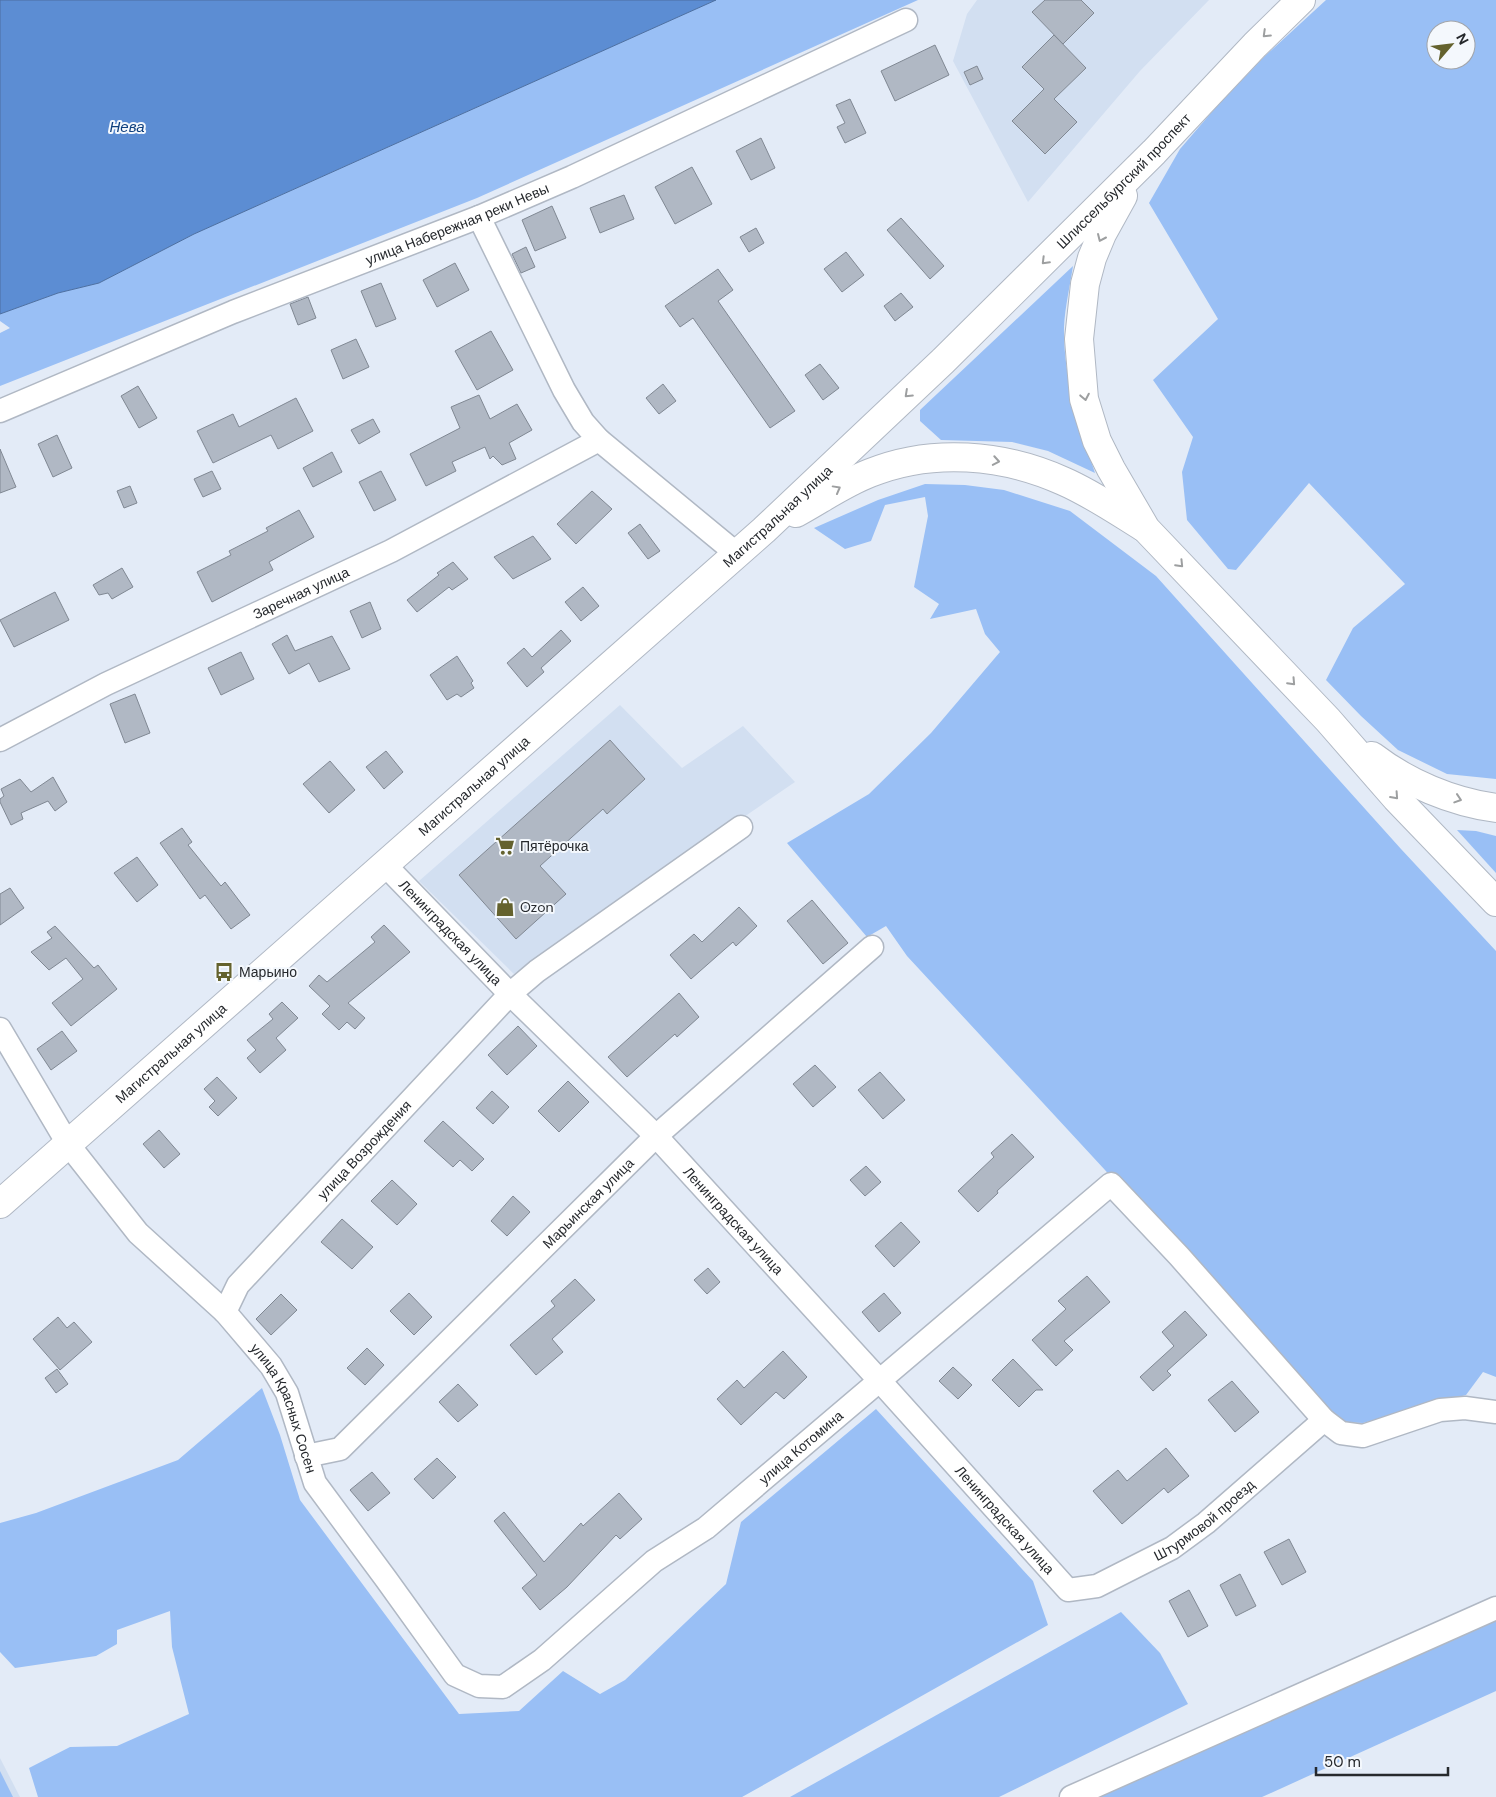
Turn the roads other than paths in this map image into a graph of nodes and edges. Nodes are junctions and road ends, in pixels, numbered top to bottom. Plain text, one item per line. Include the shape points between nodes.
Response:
1 (1301, 0) edge
2 (906, 20) dead end
3 (1154, 152) junction
4 (479, 217) junction
5 (943, 360) joint
6 (0, 412) edge
7 (599, 440) junction
8 (1146, 529) junction
9 (764, 530) junction
10 (737, 554) junction
11 (1328, 720) junction
12 (0, 740) edge
13 (1496, 808) edge
14 (741, 827) dead end
15 (385, 865) junction
16 (1496, 902) edge
17 (872, 947) dead end
18 (510, 994) junction
19 (0, 1029) edge
20 (656, 1136) junction
21 (68, 1144) junction
22 (0, 1204) edge
23 (225, 1312) junction
24 (880, 1381) junction
25 (1496, 1412) edge
26 (1324, 1420) junction
27 (306, 1456) junction
28 (1068, 1590) joint
29 (1496, 1608) edge
30 (479, 1686) joint
31 (1071, 1797) edge

1 -> 3 main road, Шлиссельбургский проспект
2 - 4 street, улица Набережная реки Невы
3 -> 5 main road, Шлиссельбургский проспект
3 -> 8 main road via 1115,209 1092,258 1078,338 1084,399 1097,441
4 - 6 street, улица Набережная реки Невы via 233,312
4 - 7 street via 564,390 583,422
5 -> 9 main road, Магистральная улица
7 - 10 street
7 - 12 street, Заречная улица via 391,551 106,684
9 -> 8 main road via 869,473 900,463 947,457 982,458 1040,472 1064,481
8 -> 11 main road
9 - 10 main road, Магистральная улица
10 - 15 main road, Магистральная улица
11 -> 13 main road via 1403,777 1463,801
11 -> 16 main road via 1396,798
14 - 18 street, улица Возрождения via 537,971
15 - 18 street, Ленинградская улица
15 - 21 main road, Магистральная улица
17 - 20 street, Марьинская улица
18 - 20 street, Ленинградская улица
18 - 23 street, улица Возрождения via 238,1285
19 - 21 street, улица Красных Сосен
20 - 24 street, Ленинградская улица
20 - 27 street, Марьинская улица via 340,1448
21 - 22 main road, Магистральная улица
21 - 23 street, улица Красных Сосен via 138,1233
23 - 27 street, улица Красных Сосен via 271,1366 288,1393
24 - 26 street, улица Котомина via 1111,1184
24 - 28 street, Ленинградская улица
24 - 30 street, улица Котомина via 706,1528 654,1561 542,1660 503,1687
25 - 26 street via 1465,1408 1440,1410 1363,1436 1341,1433
26 - 28 street, Штурмовой проезд via 1206,1523 1172,1548 1097,1586
27 - 30 street, улица Красных Сосен via 315,1483 455,1675
29 - 31 street

